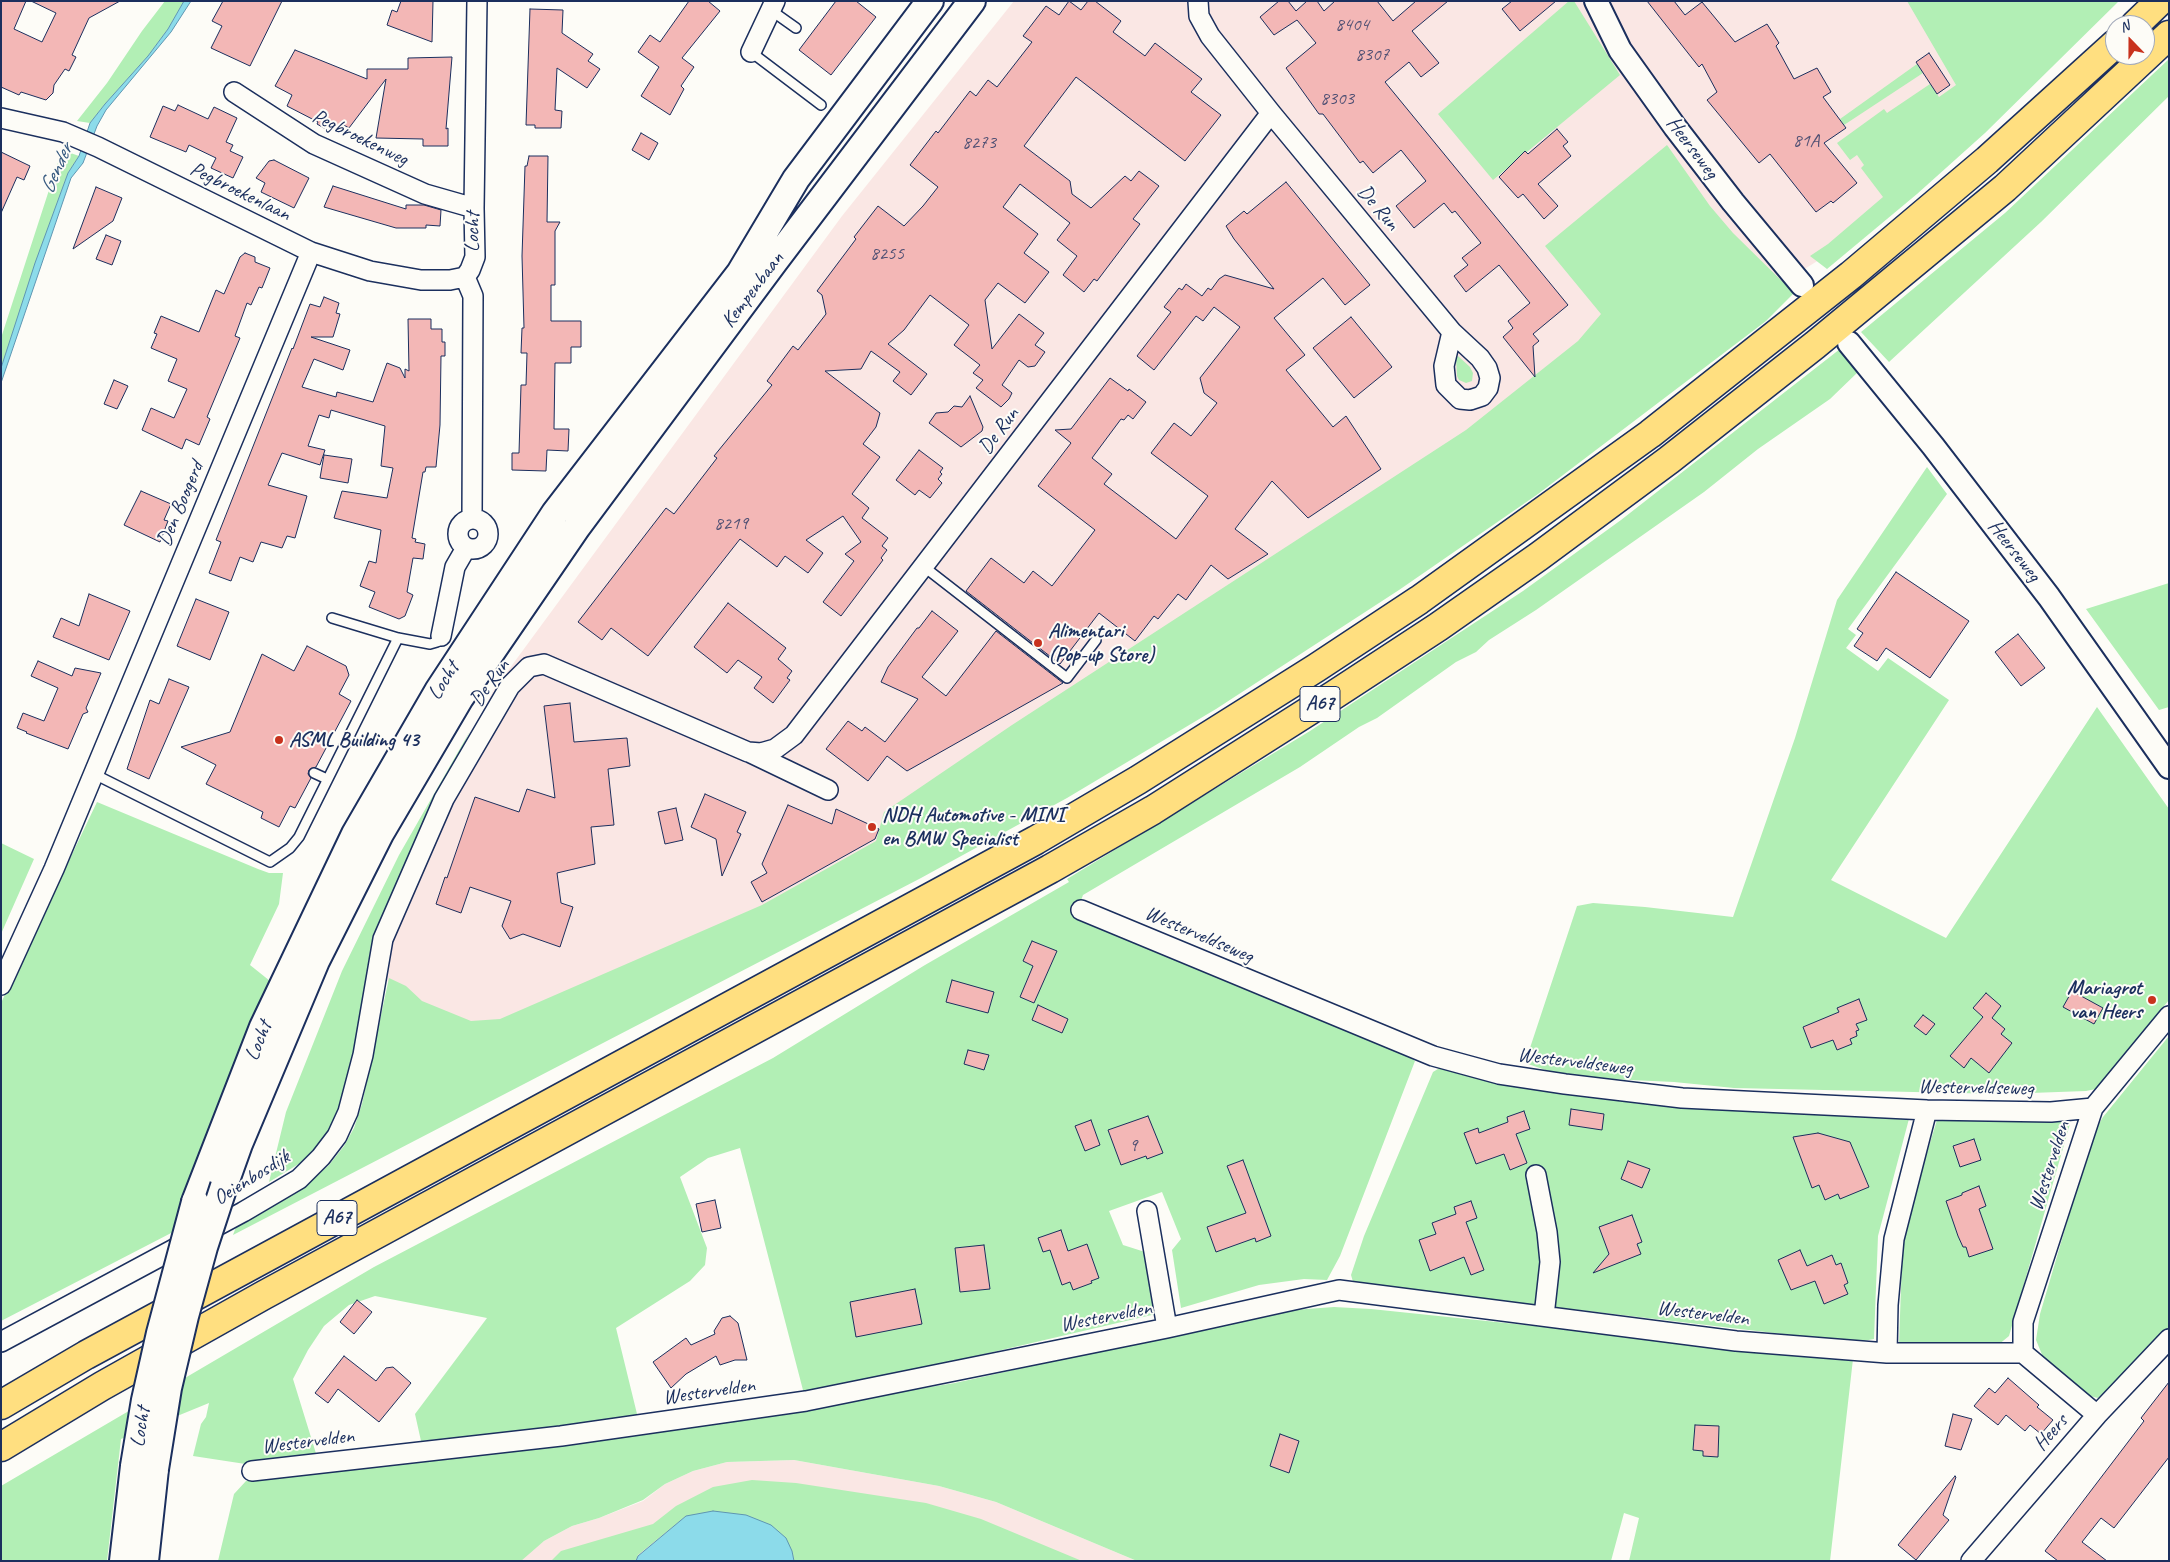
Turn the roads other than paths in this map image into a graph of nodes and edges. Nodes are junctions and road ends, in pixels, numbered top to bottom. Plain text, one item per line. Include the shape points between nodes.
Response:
1 (477, 1) edge
2 (930, 1) edge
3 (972, 1) edge
4 (1198, 1) edge
5 (1596, 1) edge
6 (2160, 1) edge
7 (773, 6) edge
8 (2145, 15) edge
9 (796, 28) dead end
10 (2169, 35) edge
11 (751, 52) joint
12 (2105, 53) edge
13 (234, 92) dead end
14 (821, 105) dead end
15 (1270, 113) junction
16 (1, 118) edge
17 (474, 208) junction
18 (311, 252) junction
19 (465, 277) junction
20 (1802, 285) dead end
21 (1452, 332) dead end
22 (1849, 343) dead end
23 (923, 566) junction
24 (528, 576) junction
25 (332, 618) dead end
26 (441, 636) joint
27 (398, 638) junction
28 (1096, 640) dead end
29 (748, 752) junction
30 (2169, 767) edge
31 (92, 773) junction
32 (314, 773) dead end
33 (327, 779) junction
34 (828, 790) dead end
35 (1081, 910) dead end
36 (383, 939) joint
37 (1, 985) edge
38 (2169, 1016) edge
39 (2093, 1108) junction
40 (1927, 1110) junction
41 (1536, 1175) dead end
42 (1148, 1211) dead end
43 (1544, 1316) junction
44 (1167, 1328) junction
45 (2169, 1338) edge
46 (1, 1342) edge
47 (1887, 1353) junction
48 (2022, 1353) junction
49 (86, 1355) junction
50 (1, 1390) edge
51 (1, 1405) edge
52 (2097, 1415) junction
53 (1, 1447) edge
54 (144, 1468) junction
55 (252, 1471) dead end
56 (123, 1561) edge
57 (145, 1561) edge
58 (1971, 1561) edge

1 - 17 street, Locht
2 - 24 main road, Kempenbaan via 796,179 740,273 555,513
3 - 24 main road, Kempenbaan via 774,262
4 - 15 street, De Run via 1199,16 1210,36
5 - 20 street, Heerseweg via 1620,50 1675,127
6 - 8 highway
7 - 9 lane
7 - 11 street
10 - 53 highway, A67 via 2005,188 1815,345 1669,460 1538,557 1334,696 1153,810 1042,873 256,1300
11 - 14 lane
12 - 49 highway, A67 via 1987,160 1851,275 1658,428 1419,600 1316,668 1036,840
13 - 17 street, Pegbroekenweg via 314,144 426,194
15 - 21 street, De Run
15 - 23 street, De Run
16 - 18 street, Pegbroekenlaan via 75,137
17 - 19 street, Locht via 475,257
18 - 19 street, Pegbroekenlaan via 370,271 421,280
18 - 31 street, Den Boogerd
19 - 26 street, Locht via 473,296 472,518 462,522 458,531 459,541 466,548 455,567
22 - 30 street, Heerseweg via 2049,597
23 - 28 lane via 1067,678
23 - 29 street, De Run via 794,735 775,749
24 - 54 main road, Locht, bridge via 380,834 316,961 238,1144 204,1247
24 - 54 main road, Locht, bridge via 438,690 355,834 263,1027 195,1202 145,1400
25 - 27 lane
26 - 27 lane via 430,644
27 - 33 lane
29 - 34 street, De Run
29 - 36 street, De Run via 544,664 529,667 510,686 444,799
31 - 33 lane via 270,862 299,837
31 - 37 street, Den Boogerd via 54,869
32 - 33 lane
35 - 40 street, Westerveldseweg via 1433,1056 1499,1074 1682,1098
36 - 46 street, Oeienbosdijk via 363,1055 348,1112 321,1157 291,1184
38 - 39 street, Westervelden
39 - 40 street, Westerveldseweg via 2051,1112
39 - 48 street, Westervelden via 2023,1322
40 - 47 street via 1894,1240
41 - 43 street via 1550,1262
42 - 44 street, Westervelden
43 - 44 street, Westervelden via 1339,1290
43 - 47 street, Westervelden via 1736,1341
44 - 55 street, Westervelden via 806,1401 560,1436
45 - 52 street, Heers
47 - 48 street, Westervelden
48 - 52 street
49 - 50 highway, A67
49 - 51 highway, A67
52 - 58 street, Heers
54 - 56 main road, Locht
54 - 57 main road, Locht

